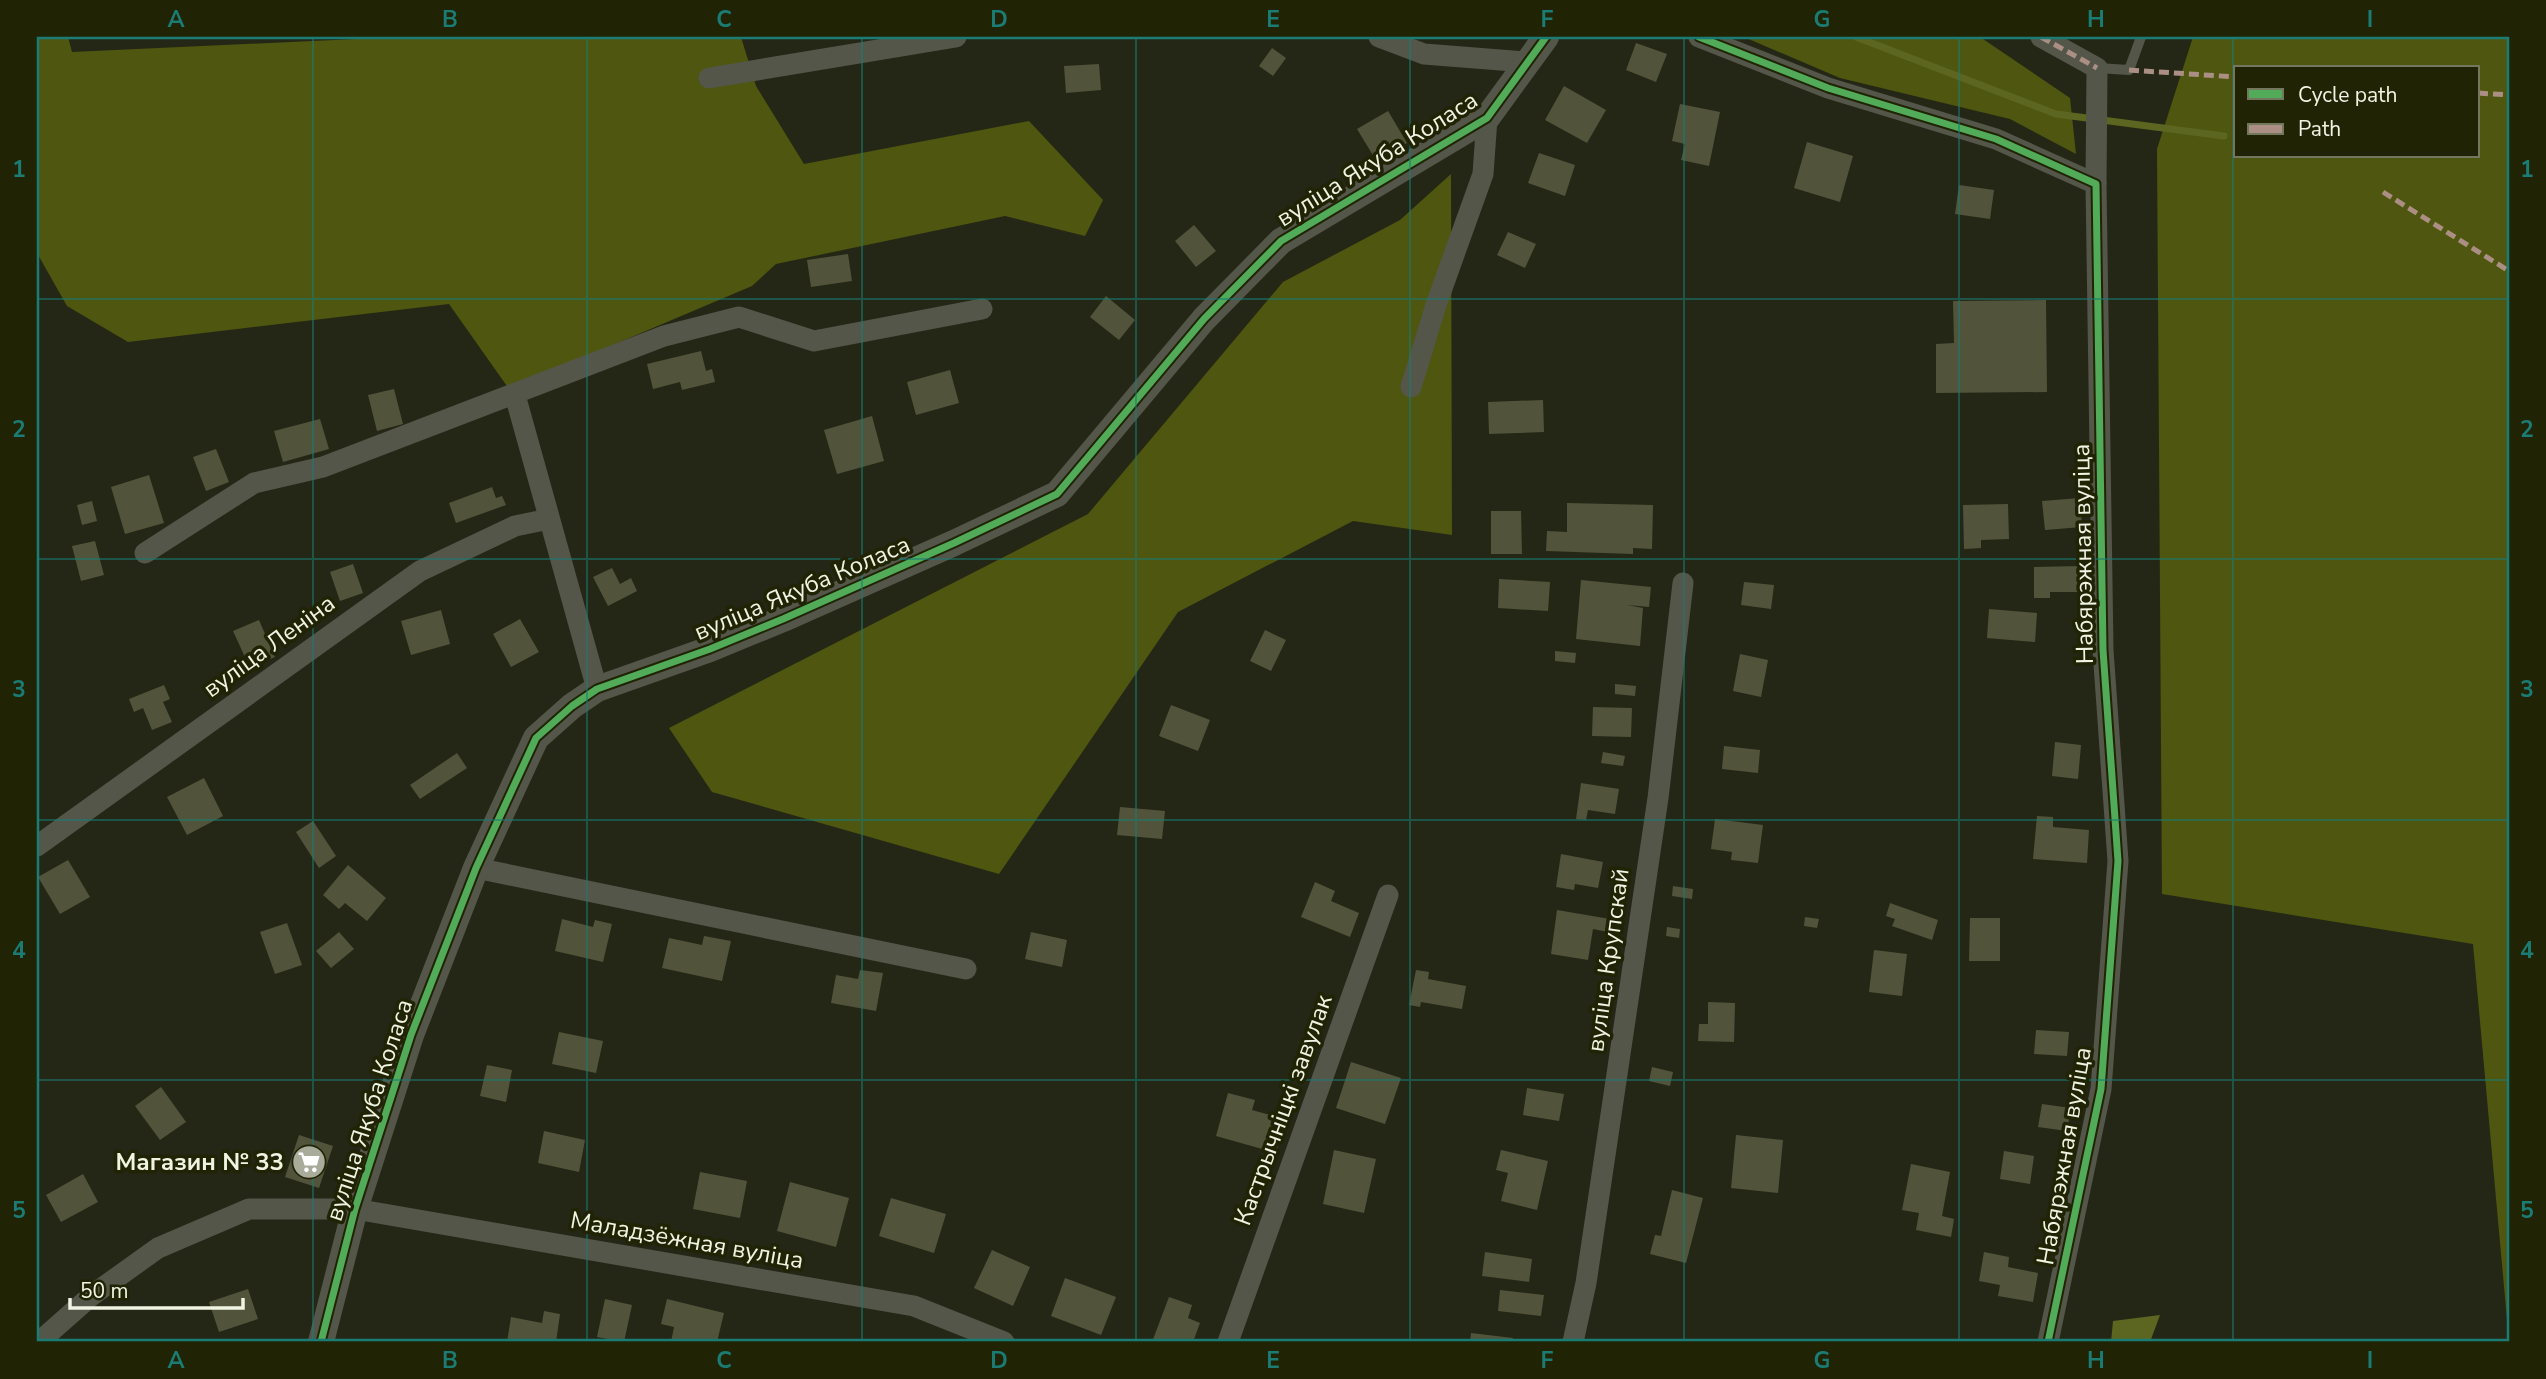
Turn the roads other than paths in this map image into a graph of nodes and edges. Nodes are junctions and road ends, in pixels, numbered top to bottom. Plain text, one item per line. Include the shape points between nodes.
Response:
1 (956, 37) edge
2 (1379, 37) edge
3 (1546, 37) edge
4 (1699, 37) edge
5 (2041, 37) edge
6 (2141, 37) edge
7 (1526, 62) junction
8 (2097, 68) junction
9 (709, 78) dead end
10 (1487, 118) junction
11 (2096, 184) junction
12 (982, 309) dead end
13 (1411, 387) dead end
14 (515, 395) junction
15 (549, 519) junction
16 (145, 553) dead end
17 (1683, 583) dead end
18 (597, 689) junction
19 (37, 846) edge
20 (476, 868) junction
21 (1388, 895) dead end
22 (966, 969) dead end
23 (355, 1209) junction
24 (39, 1342) edge
25 (321, 1342) edge
26 (1004, 1342) edge
27 (1228, 1342) edge
28 (1573, 1342) edge
29 (2048, 1342) edge

1 - 9 street
2 - 7 street via 1424,54
3 - 7 street, вуліца Якуба Коласа
4 - 11 street via 1828,88 1996,139
5 - 8 street
6 - 8 lane via 2129,70
7 - 10 street, вуліца Якуба Коласа
8 - 11 street, Набярэжная вуліца
10 - 13 street via 1483,174
10 - 18 street, вуліца Якуба Коласа via 1281,241 1204,319 1057,494 771,624
11 - 29 street, Набярэжная вуліца via 2103,650 2118,861 2101,1089
12 - 14 street via 814,341 739,317 664,336
14 - 15 street
14 - 16 street via 323,467 254,483
15 - 18 street
15 - 19 street, вуліца Леніна via 515,526 420,570
17 - 28 street, вуліца Крупскай via 1652,839 1586,1283
18 - 20 street, вуліца Якуба Коласа via 536,738
20 - 22 street
20 - 23 street, вуліца Якуба Коласа via 411,1035
21 - 27 street, Кастрычніцкі завулак
23 - 24 street, вуліца Якуба Коласа via 249,1209 159,1248 91,1296
23 - 25 street, вуліца Якуба Коласа
23 - 26 street, Маладзёжная вуліца via 914,1306

